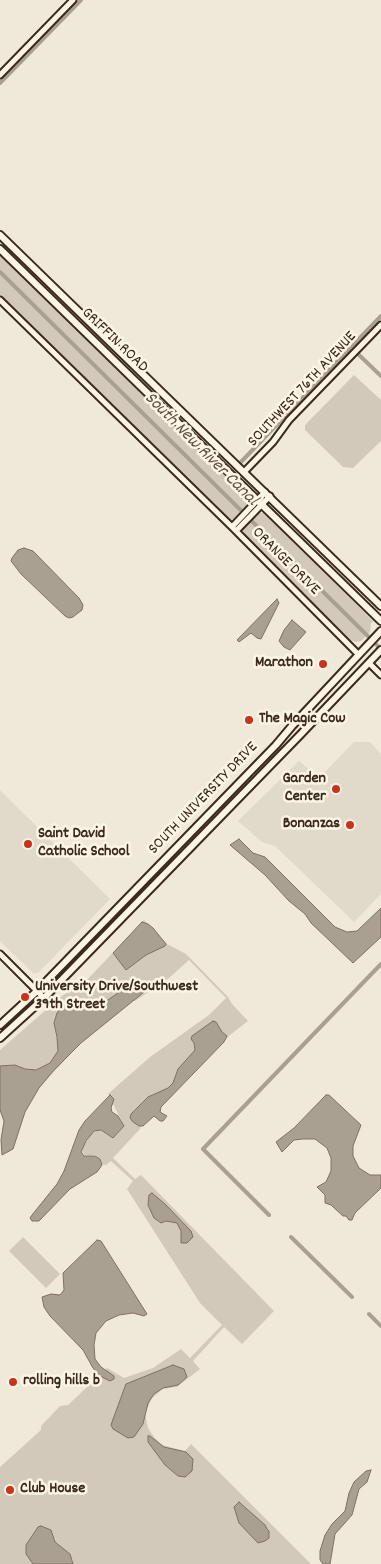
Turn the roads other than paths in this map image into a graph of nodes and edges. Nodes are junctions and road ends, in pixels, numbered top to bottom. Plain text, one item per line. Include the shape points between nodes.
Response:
1 (73, 0) edge
2 (0, 75) edge
3 (0, 236) edge
4 (0, 248) edge
5 (0, 300) edge
6 (381, 325) edge
7 (165, 410) junction
8 (179, 411) junction
9 (188, 420) junction
10 (176, 421) junction
11 (244, 472) junction
12 (268, 494) junction
13 (260, 502) junction
14 (234, 529) junction
15 (381, 606) edge
16 (381, 621) edge
17 (380, 632) edge
18 (381, 650) edge
19 (358, 654) junction
20 (369, 663) junction
21 (381, 675) edge
22 (189, 835) junction
23 (196, 842) junction
24 (128, 897) junction
25 (135, 904) junction
26 (0, 954) edge
27 (37, 991) junction
28 (44, 998) junction
29 (0, 1024) edge
30 (0, 1038) edge

1 - 2 street
3 - 8 main road, GRIFFIN ROAD
4 - 7 main road, GRIFFIN ROAD
5 - 14 street, ORANGE DRIVE
6 - 11 street, SOUTHWEST 76TH AVENUE via 289,420
7 - 8 main road
7 - 10 main road, GRIFFIN ROAD
8 - 9 main road, GRIFFIN ROAD
9 - 10 main road
9 - 11 main road, GRIFFIN ROAD
10 - 13 main road, GRIFFIN ROAD
11 - 12 main road, GRIFFIN ROAD
12 - 13 street
12 - 15 main road, GRIFFIN ROAD
13 - 14 street
13 - 16 main road, GRIFFIN ROAD
14 - 19 street, ORANGE DRIVE
17 - 19 main road, SOUTH UNIVERSITY DRIVE
18 - 20 main road, SOUTH UNIVERSITY DRIVE
19 - 22 main road, SOUTH UNIVERSITY DRIVE
20 - 21 street
20 - 23 main road, SOUTH UNIVERSITY DRIVE
22 - 23 main road
22 - 24 main road, SOUTH UNIVERSITY DRIVE
23 - 25 main road, SOUTH UNIVERSITY DRIVE
24 - 25 main road
24 - 27 main road, SOUTH UNIVERSITY DRIVE
25 - 28 main road, SOUTH UNIVERSITY DRIVE
26 - 27 street
27 - 28 street
27 - 29 main road, SOUTH UNIVERSITY DRIVE
28 - 30 main road, SOUTH UNIVERSITY DRIVE

